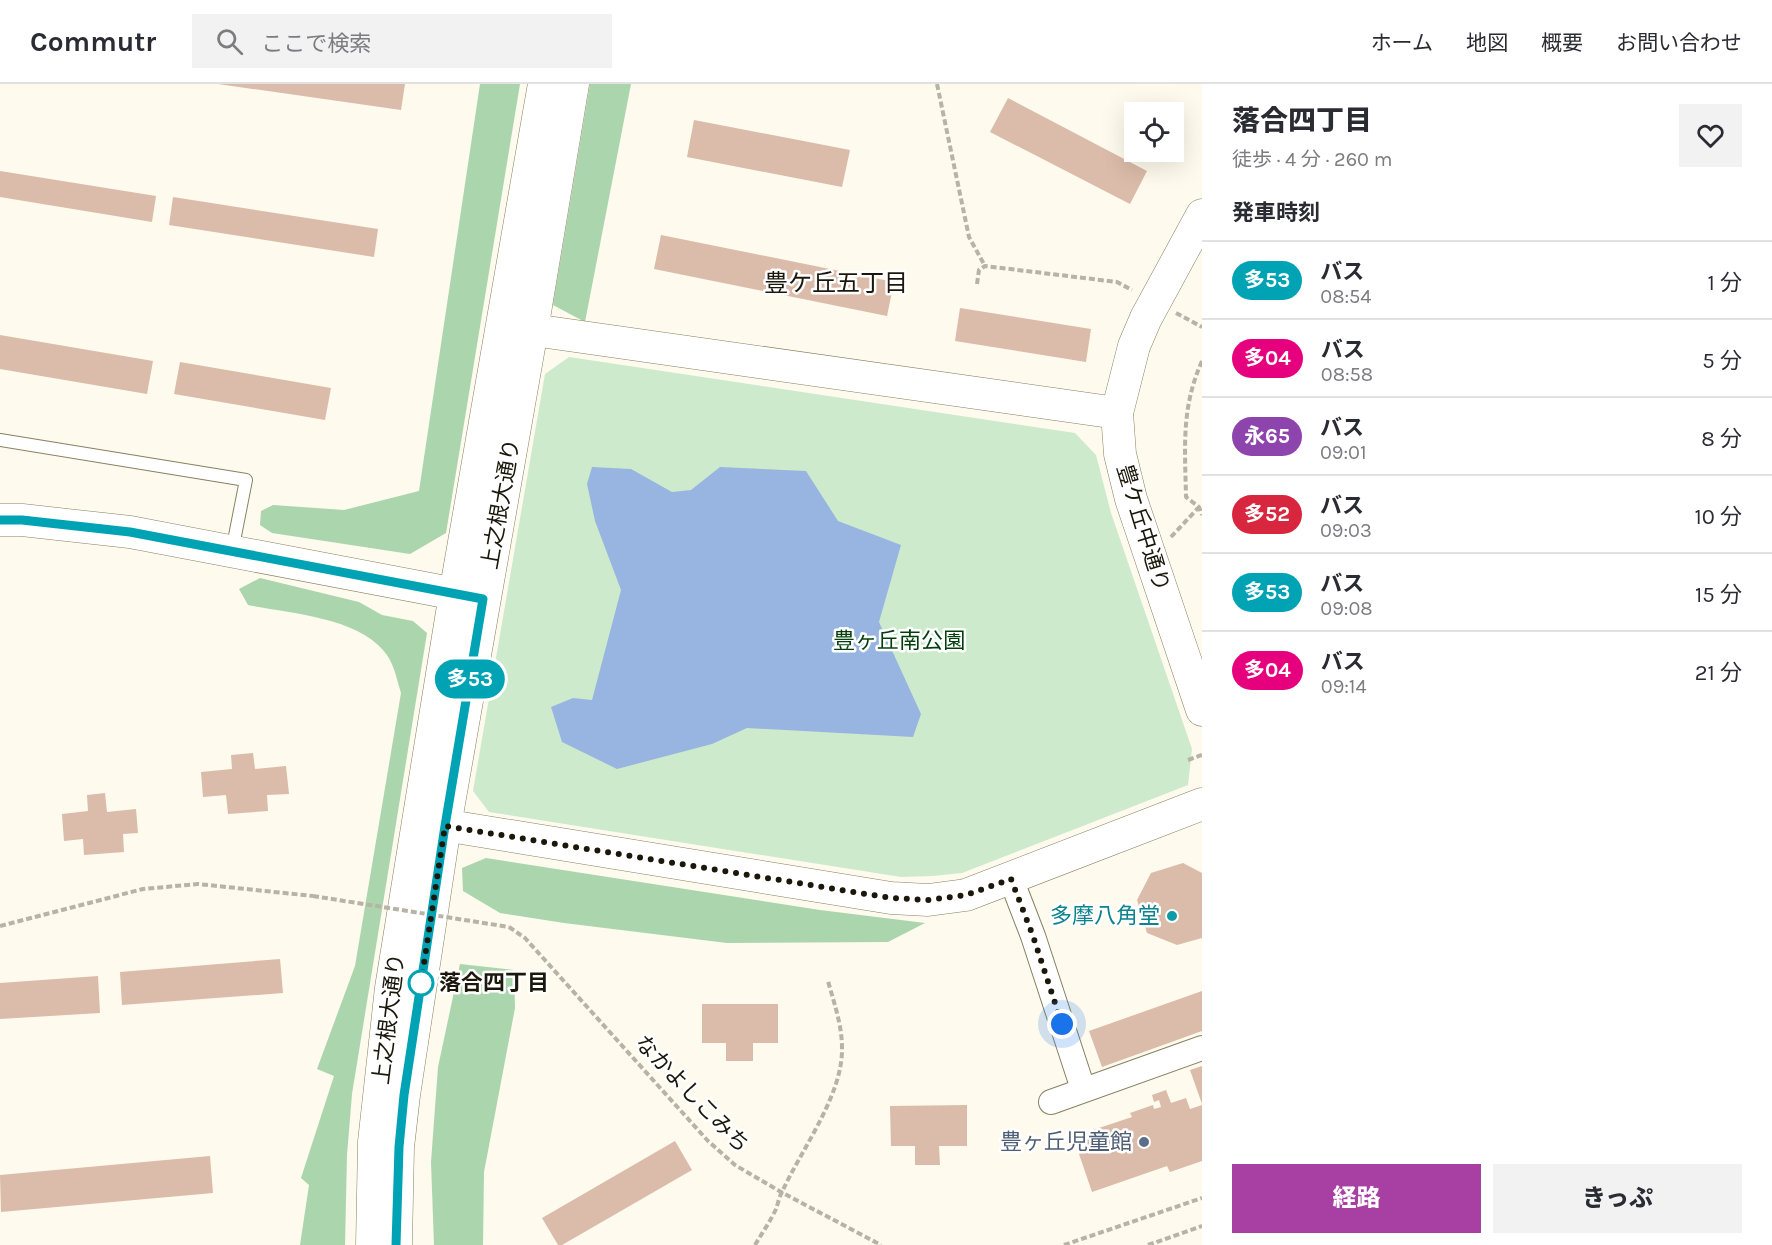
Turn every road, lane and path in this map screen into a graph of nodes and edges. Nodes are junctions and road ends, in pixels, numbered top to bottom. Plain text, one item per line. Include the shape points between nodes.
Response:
1 (544, 84) edge
2 (573, 84) edge
3 (937, 84) edge
4 (1200, 223) edge
5 (985, 266) junction
6 (977, 284) dead end
7 (1133, 291) dead end
8 (1176, 313) dead end
9 (517, 327) junction
10 (1202, 327) edge
11 (1202, 361) edge
12 (1117, 413) junction
13 (0, 440) edge
14 (1199, 507) junction
15 (1202, 515) edge
16 (0, 520) edge
17 (1170, 538) dead end
18 (232, 551) junction
19 (469, 596) junction
20 (1202, 710) edge
21 (1202, 755) edge
22 (1188, 760) dead end
23 (1202, 804) edge
24 (432, 823) junction
25 (1011, 879) junction
26 (0, 926) edge
27 (828, 981) dead end
28 (1202, 1048) edge
29 (1083, 1089) junction
30 (1051, 1102) dead end
31 (781, 1192) junction
32 (1202, 1198) edge
33 (1202, 1226) edge
34 (372, 1245) edge
35 (396, 1245) edge
36 (755, 1245) edge
37 (881, 1245) edge
38 (1064, 1245) edge
39 (1148, 1245) edge

1 - 9 street, 上之根大通り
2 - 9 street, 上之根大通り
3 - 5 path via 969,237
4 - 12 street, 豊ケ丘中通り via 1142,327
5 - 6 path via 979,270
5 - 7 path via 1117,282
8 - 10 path
9 - 12 street
9 - 19 street, 上之根大通り
11 - 14 path via 1188,402 1184,435 1186,497
12 - 20 street, 豊ケ丘中通り via 1120,454 1131,499
13 - 18 lane via 246,480
14 - 15 path
14 - 17 path
16 - 18 street via 130,532
18 - 19 street
19 - 24 street, 上之根大通り
21 - 22 path
23 - 25 street
24 - 25 street via 891,898 928,900 966,895
24 - 34 street, 上之根大通り via 391,988 374,1142
24 - 35 street, 上之根大通り via 399,1147
25 - 29 street
26 - 31 path, なかよしこみち, bridge via 142,889 198,884 313,896 509,927 525,938 708,1141 735,1165
27 - 31 path via 843,1050 830,1097
28 - 29 street
29 - 30 street
31 - 36 path via 776,1210
31 - 37 path, なかよしこみち
32 - 38 path
33 - 39 path

